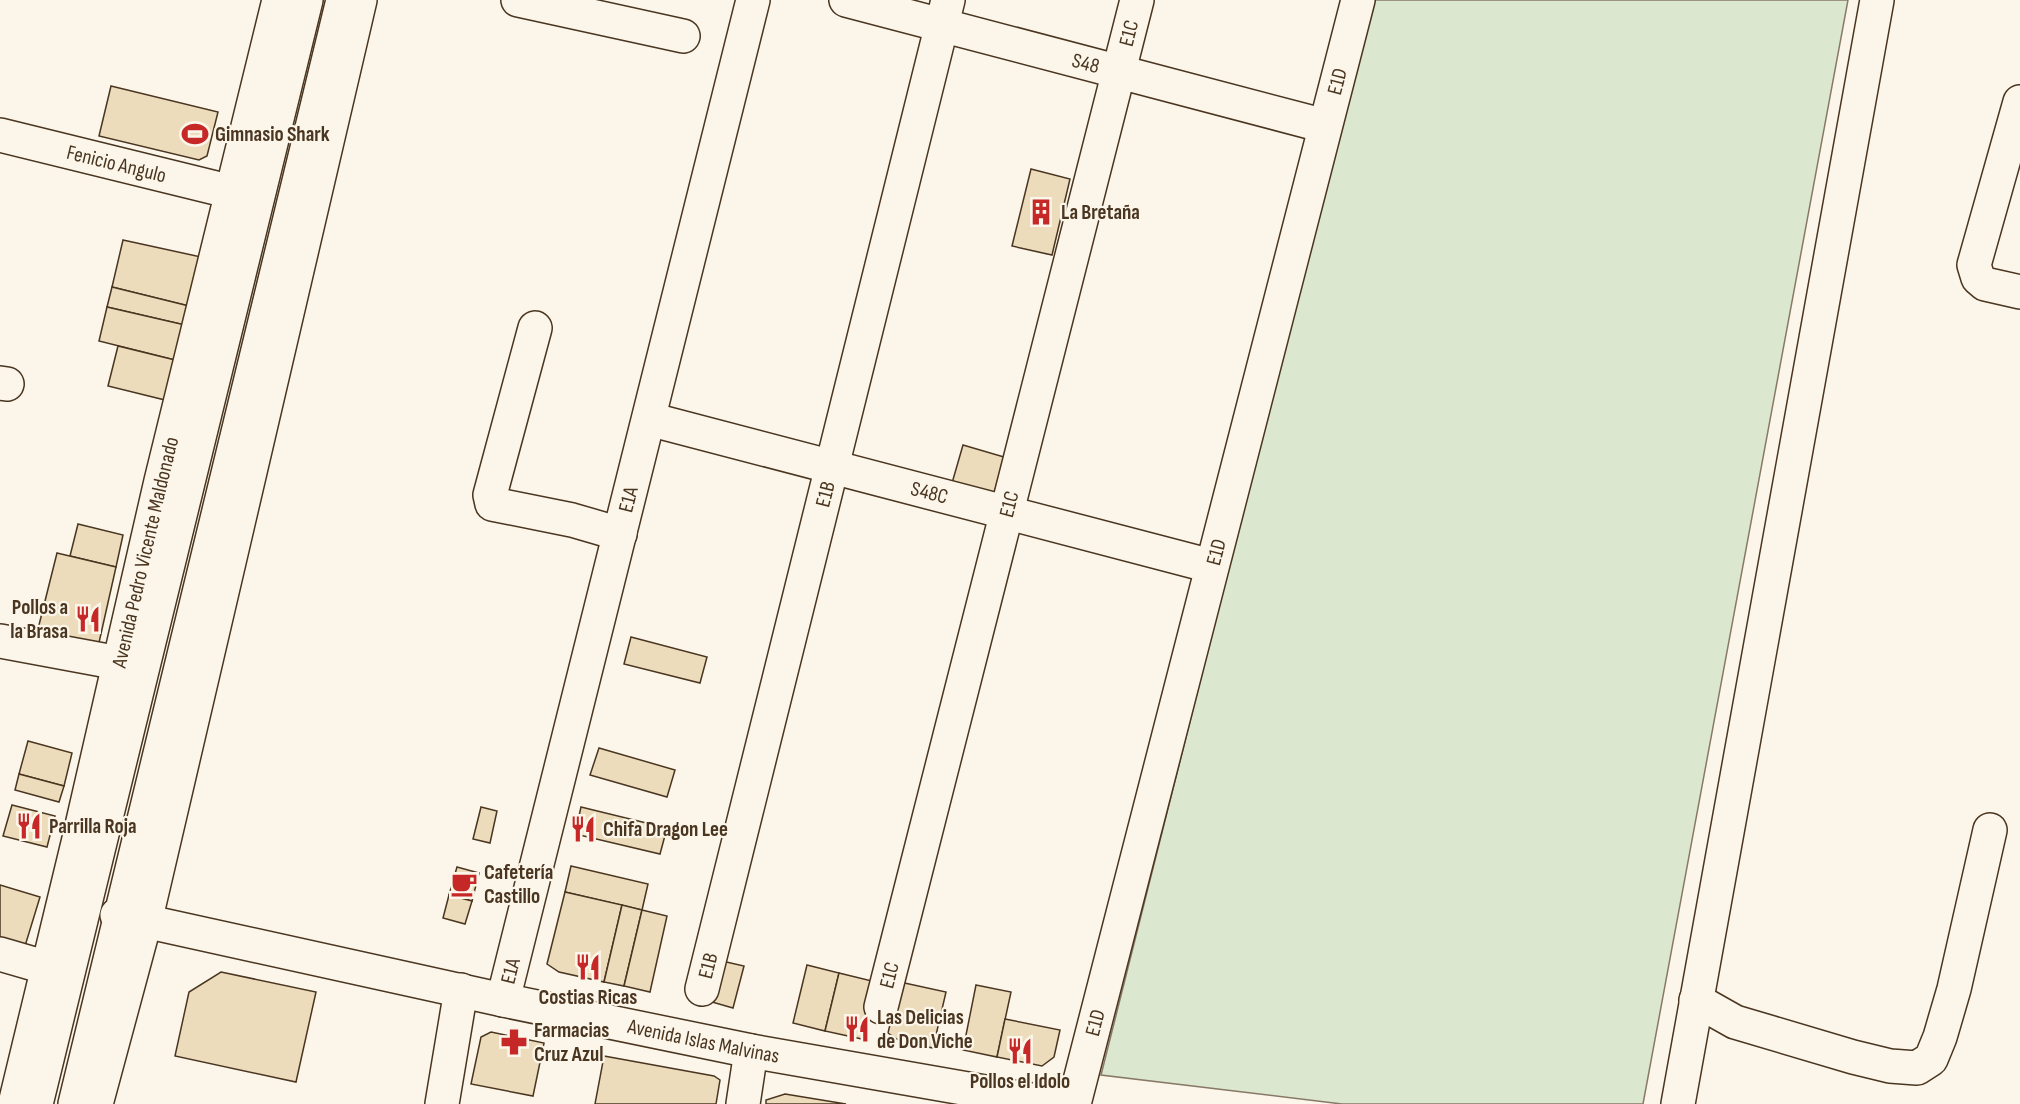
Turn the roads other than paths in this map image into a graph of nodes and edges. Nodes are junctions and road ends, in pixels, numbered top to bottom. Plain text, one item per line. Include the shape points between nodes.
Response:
1 (279, 0) edge
2 (306, 0) edge
3 (343, 0) edge
4 (360, 0) edge
5 (518, 0) edge
6 (753, 0) edge
7 (846, 0) edge
8 (1137, 0) edge
9 (1358, 0) edge
10 (1877, 0) edge
11 (588, 8) edge
12 (945, 13) edge
13 (683, 36) dead end
14 (1119, 72) junction
15 (2020, 102) edge
16 (1325, 126) junction
17 (0, 135) edge
18 (232, 192) junction
19 (2020, 292) edge
20 (535, 328) dead end
21 (649, 419) junction
22 (832, 467) junction
23 (1007, 513) junction
24 (620, 534) junction
25 (1211, 566) junction
26 (0, 641) edge
27 (119, 663) junction
28 (1990, 830) dead end
29 (74, 904) junction
30 (133, 919) junction
31 (0, 954) edge
32 (48, 969) junction
33 (702, 989) dead end
34 (461, 990) junction
35 (503, 999) junction
36 (1696, 999) junction
37 (881, 1007) dead end
38 (752, 1051) junction
39 (1044, 1103) edge
40 (15, 1104) edge
41 (36, 1104) edge
42 (75, 1104) edge
43 (96, 1104) edge
44 (442, 1104) edge
45 (743, 1104) edge
46 (1074, 1104) edge
47 (1677, 1104) edge

1 - 18 street, Avenida Pedro Vicente Maldonado
2 - 29 street
3 - 30 street
4 - 30 street
5 - 11 street
6 - 21 street, E1A
7 - 12 street, S48
8 - 14 street, E1C
9 - 16 street, E1D
10 - 36 street
11 - 13 street
12 - 14 street, S48
12 - 22 street, E1B
14 - 16 street, S48
14 - 23 street, E1C
15 - 19 street via 1974,265 1978,278 1985,284
16 - 25 street, E1D
17 - 18 street, Fenicio Angulo
18 - 27 street, Avenida Pedro Vicente Maldonado
20 - 24 street via 490,495 492,504
21 - 22 street, S48C
21 - 24 street, E1A
22 - 23 street, S48C
22 - 33 street, E1B
23 - 25 street, S48C
23 - 37 street, E1C
24 - 35 street, E1A
25 - 46 street, E1D
26 - 27 street
27 - 29 street, Avenida Pedro Vicente Maldonado via 78,843
28 - 36 street via 1940,1037 1931,1059 1917,1068 1853,1057 1735,1022
29 - 30 street, Avenida Islas Malvinas
29 - 32 street, Avenida Pedro Vicente Maldonado
29 - 41 street
30 - 34 street, Avenida Islas Malvinas
30 - 42 street
30 - 43 street
31 - 32 street
32 - 40 street, Avenida Pedro Vicente Maldonado
34 - 35 street, Avenida Islas Malvinas
34 - 44 street
35 - 38 street, Avenida Islas Malvinas
36 - 47 street
38 - 39 street, Avenida Islas Malvinas
38 - 45 street

